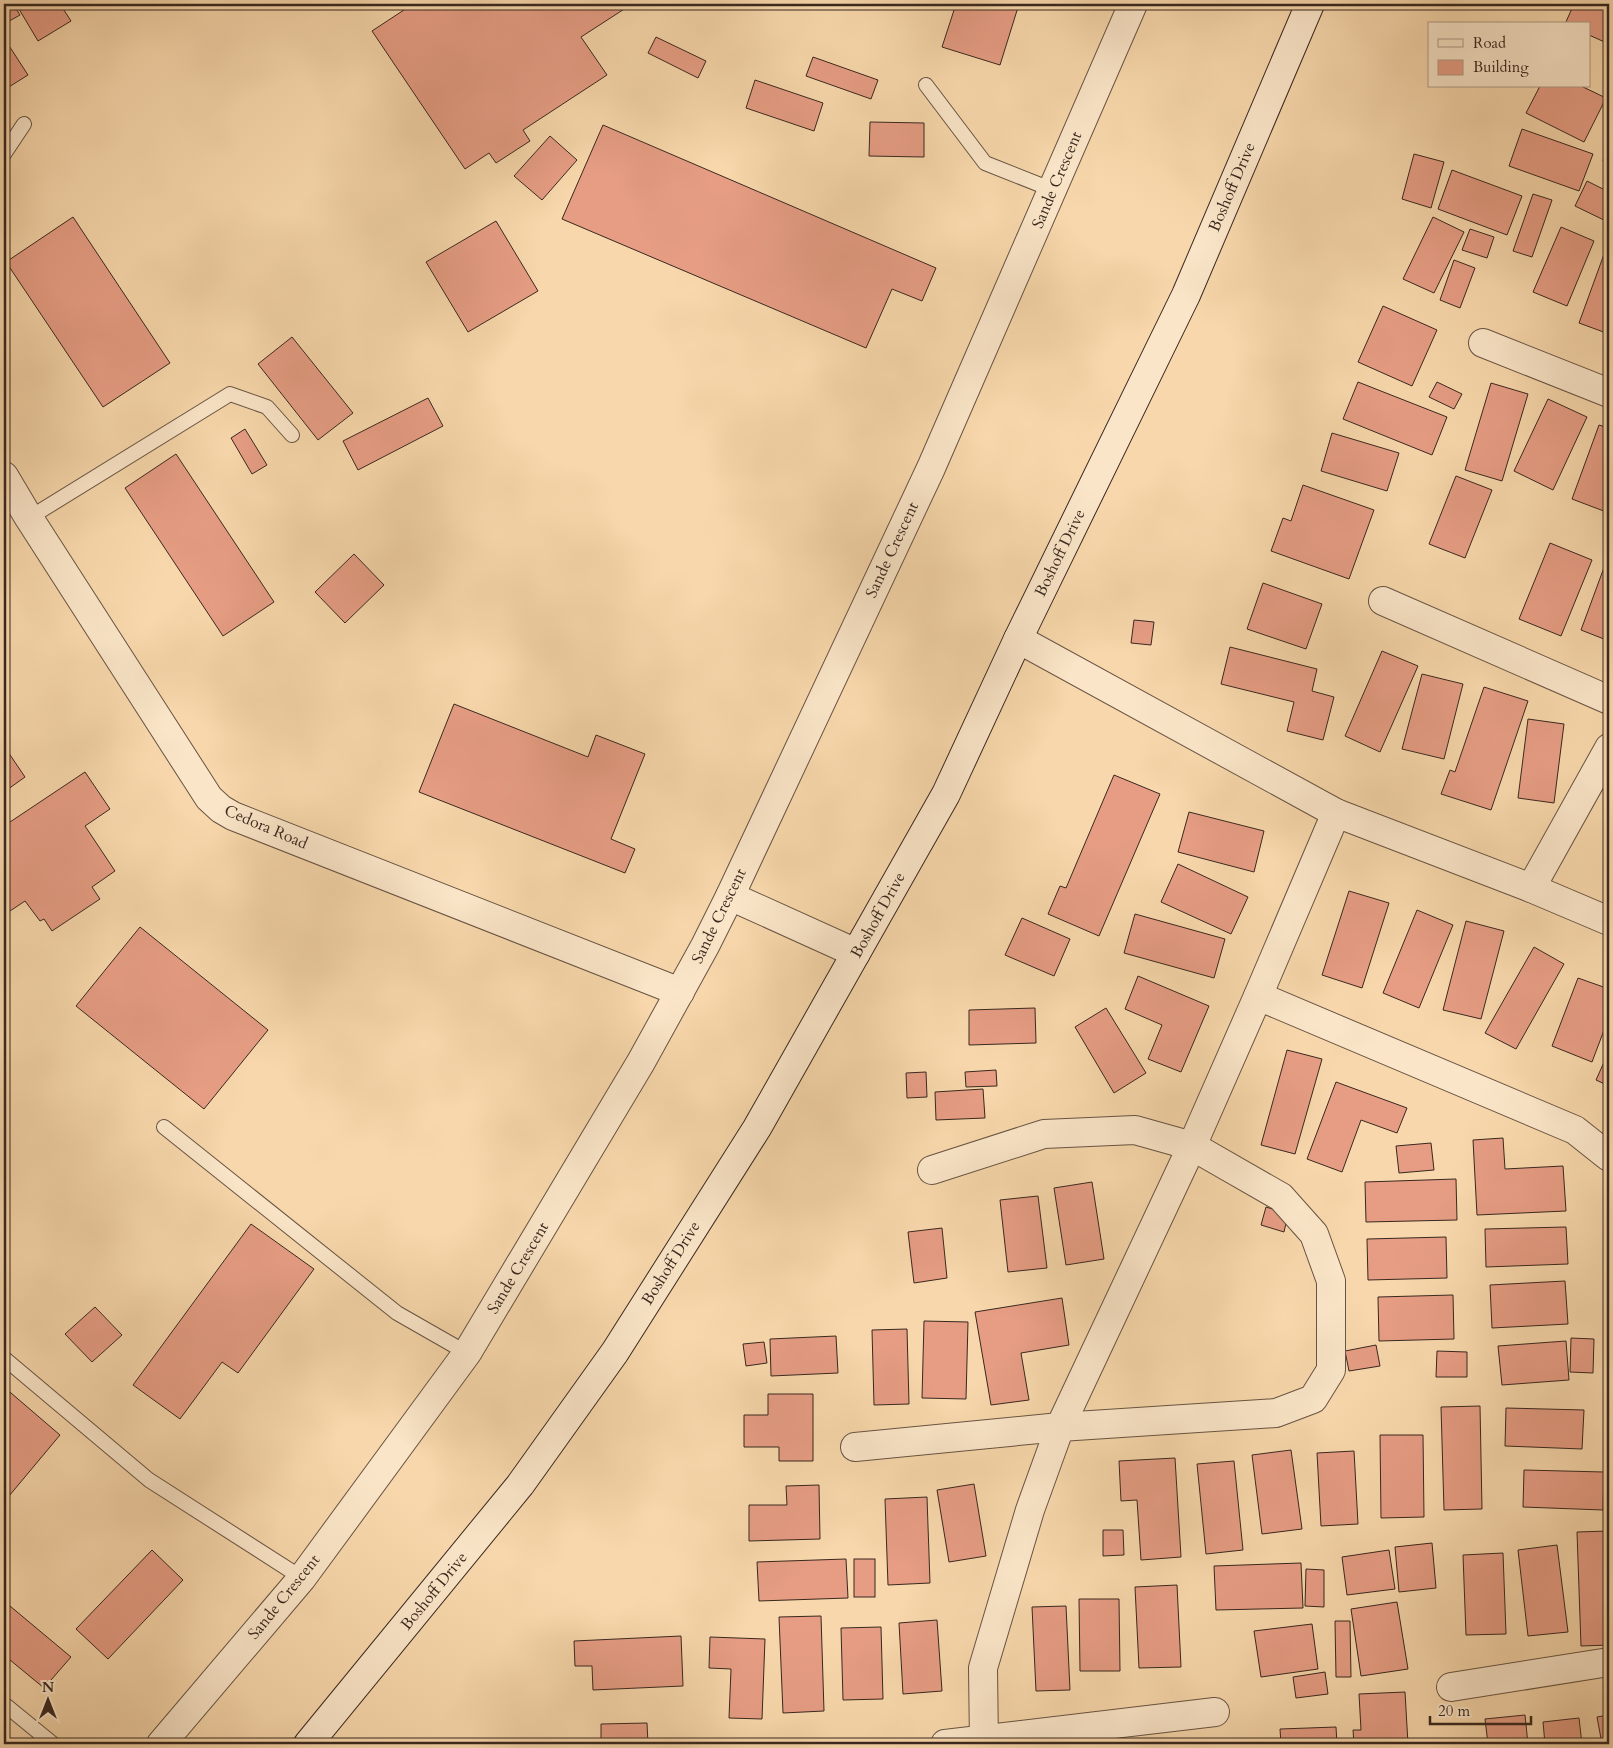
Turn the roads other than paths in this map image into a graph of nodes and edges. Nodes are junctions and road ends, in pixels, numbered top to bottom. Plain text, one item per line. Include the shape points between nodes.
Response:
1 (1133, 4) edge
2 (1310, 4) edge
3 (926, 86) dead end
4 (24, 124) dead end
5 (4, 154) edge
6 (1053, 190) junction
7 (1483, 343) dead end
8 (1609, 393) edge
9 (292, 435) dead end
10 (4, 476) edge
11 (29, 518) junction
12 (1383, 601) dead end
13 (1018, 640) junction
14 (1609, 700) edge
15 (1609, 748) edge
16 (1336, 813) junction
17 (1531, 888) junction
18 (730, 896) junction
19 (1609, 921) edge
20 (856, 954) junction
21 (680, 992) junction
22 (1258, 996) junction
23 (164, 1127) dead end
24 (1192, 1146) junction
25 (1609, 1157) edge
26 (932, 1170) dead end
27 (468, 1353) junction
28 (4, 1358) edge
29 (1060, 1427) junction
30 (855, 1448) dead end
31 (302, 1578) junction
32 (1609, 1662) edge
33 (1451, 1687) dead end
34 (4, 1704) edge
35 (1215, 1712) dead end
36 (984, 1742) edge
37 (53, 1744) edge
38 (161, 1744) edge
39 (308, 1744) edge
40 (946, 1744) edge

1 - 6 street, Sande Crescent
2 - 13 street, Boshoff Drive via 1186,295
3 - 6 lane via 985,163
4 - 5 lane
6 - 18 street, Sande Crescent via 931,468
7 - 8 street
9 - 11 lane via 267,407 230,394
10 - 11 street, Cedora Road
11 - 21 street, Cedora Road via 209,798 221,809
12 - 14 street
13 - 16 street
13 - 20 street, Boshoff Drive via 946,794
15 - 17 street
16 - 17 street
16 - 22 street
17 - 19 street
18 - 20 street
18 - 21 street, Sande Crescent
20 - 39 street, Boshoff Drive via 757,1128 615,1352 520,1485
21 - 27 street, Sande Crescent via 642,1062
22 - 24 street
22 - 25 street via 1575,1130
23 - 27 lane via 397,1313
24 - 26 street via 1135,1130 1044,1134
24 - 29 street
24 - 29 street via 1281,1197 1314,1234 1331,1281 1331,1370 1313,1399 1276,1413
27 - 31 street, Sande Crescent
28 - 31 lane via 148,1480
29 - 30 street
29 - 36 street via 1030,1510 984,1668
31 - 38 street, Sande Crescent
32 - 33 street
34 - 37 lane
35 - 36 street
36 - 40 street

